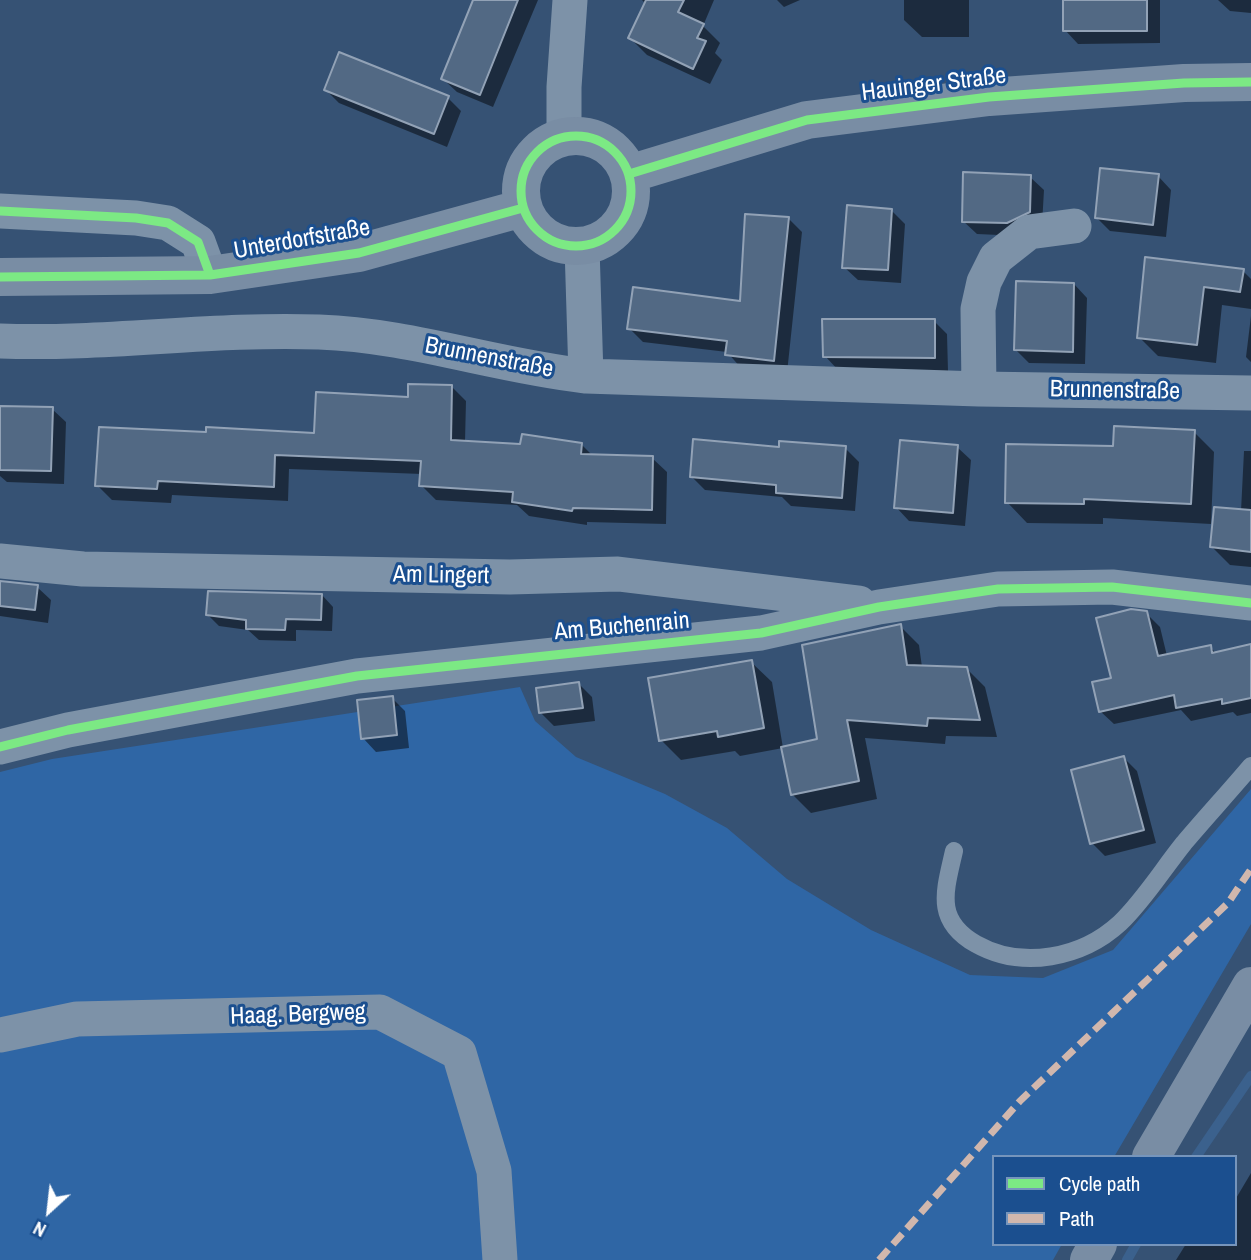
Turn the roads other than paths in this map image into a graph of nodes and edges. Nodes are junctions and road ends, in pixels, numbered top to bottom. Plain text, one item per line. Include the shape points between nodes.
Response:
1 (570, 0) edge
2 (1251, 82) edge
3 (565, 136) junction
4 (629, 174) junction
5 (523, 208) junction
6 (0, 211) edge
7 (1074, 226) dead end
8 (582, 247) junction
9 (210, 275) junction
10 (0, 277) edge
11 (0, 341) edge
12 (586, 376) junction
13 (979, 389) junction
14 (1251, 393) edge
15 (0, 561) edge
16 (1251, 603) edge
17 (880, 607) junction
18 (0, 747) edge
19 (1251, 766) edge
20 (954, 851) dead end
21 (1251, 986) edge
22 (0, 1035) edge
23 (1153, 1155) edge
24 (499, 1260) edge

1 - 3 street
2 - 4 street, Hauinger Straße via 989,96 807,120
3 - 4 street via 592,137 615,151
3 - 5 street via 543,145 527,163 520,185
4 - 8 street via 631,199 623,222 606,239
5 - 8 street via 536,230 557,244
5 - 9 street, Unterdorfstraße via 359,253
6 - 9 street via 168,223 198,242
7 - 13 street via 1029,232 996,258 978,309
8 - 12 street
9 - 10 street, Unterdorfstraße
11 - 12 street, Brunnenstraße via 319,332 388,337
12 - 13 street, Brunnenstraße
13 - 14 street, Brunnenstraße
15 - 17 street, Am Lingert via 97,570 510,578 618,574
16 - 17 street, Am Buchenrain via 1112,587 998,589
17 - 18 street, Am Buchenrain via 761,633 357,676
19 - 20 lane via 1120,923 1077,951 1011,958 975,944 949,922 944,896
21 - 23 street
22 - 24 street, Haag. Bergweg via 77,1019 380,1012 459,1053 494,1171

